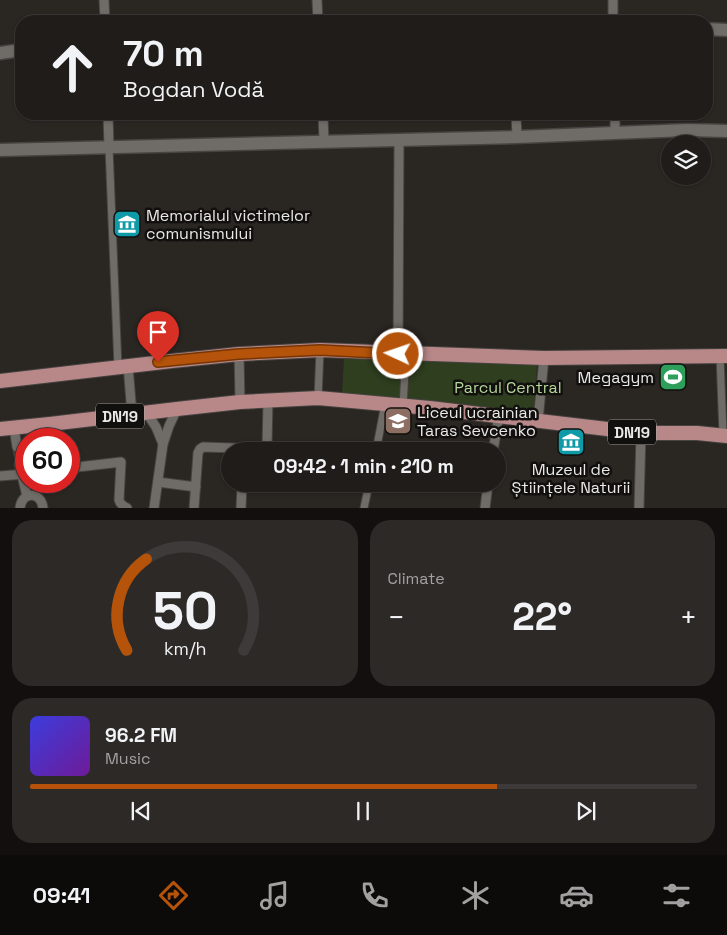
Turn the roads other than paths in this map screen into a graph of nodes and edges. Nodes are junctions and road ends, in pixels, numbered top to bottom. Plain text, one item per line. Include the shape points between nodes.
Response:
1 (104, 0) edge
2 (317, 0) edge
3 (613, 0) edge
4 (105, 15) edge
5 (318, 15) edge
6 (613, 15) edge
7 (713, 29) edge
8 (727, 30) edge
9 (15, 51) edge
10 (0, 53) edge
11 (108, 120) edge
12 (323, 120) edge
13 (516, 120) edge
14 (615, 120) edge
15 (727, 131) edge
16 (615, 133) junction
17 (517, 137) junction
18 (399, 140) junction
19 (324, 142) junction
20 (110, 148) junction
21 (0, 150) edge
22 (320, 350) junction
23 (239, 354) junction
24 (402, 354) junction
25 (724, 356) edge
26 (544, 358) junction
27 (123, 367) junction
28 (0, 381) edge
29 (318, 398) junction
30 (268, 400) junction
31 (240, 402) junction
32 (385, 404) junction
33 (402, 406) junction
34 (176, 408) junction
35 (139, 413) junction
36 (499, 416) junction
37 (538, 421) junction
38 (14, 428) junction
39 (0, 429) edge
40 (641, 433) junction
41 (15, 434) edge
42 (725, 436) edge
43 (267, 442) edge
44 (378, 442) edge
45 (495, 442) edge
46 (163, 444) junction
47 (221, 448) edge
48 (80, 467) edge
49 (15, 475) edge
50 (0, 476) edge
51 (158, 482) junction
52 (196, 487) junction
53 (242, 492) edge
54 (367, 492) edge
55 (487, 492) edge
56 (27, 493) edge
57 (27, 496) junction
58 (20, 508) edge
59 (43, 508) edge
60 (127, 508) edge
61 (154, 508) edge
62 (194, 508) edge
63 (241, 508) edge
64 (364, 508) edge
65 (485, 508) edge
66 (640, 508) edge

1 - 4 street
2 - 5 street
3 - 6 street
7 - 8 main road
9 - 10 main road
11 - 20 street
12 - 19 street
13 - 17 street
14 - 16 street
15 - 16 main road
16 - 17 main road
17 - 18 main road
18 - 19 main road
18 - 24 street
19 - 20 main road
20 - 21 main road
20 - 27 street
22 - 23 main road
22 - 24 main road
22 - 29 street
23 - 27 main road
23 - 31 street
24 - 26 main road
24 - 33 street
25 - 26 main road
25 - 42 street
26 - 37 street
27 - 28 main road
27 - 35 street
29 - 30 main road, DN19
29 - 32 main road, DN19
30 - 31 main road, DN19
30 - 43 street
31 - 34 main road, DN19
32 - 33 main road, DN19
32 - 44 street
33 - 36 main road, DN19
34 - 35 main road, DN19
34 - 46 street
35 - 38 main road, DN19
35 - 46 street via 156,426
36 - 37 main road, DN19
36 - 45 street
37 - 40 main road, DN19
38 - 39 main road, DN19
38 - 41 street
40 - 42 main road, DN19
40 - 66 street
46 - 51 street
47 - 52 street via 200,448
48 - 60 street via 121,462 119,500
49 - 50 street
51 - 52 street
51 - 61 street
52 - 62 street
53 - 63 street
54 - 64 street
55 - 65 street
56 - 57 street
57 - 58 street via 20,503
57 - 59 street via 37,496

